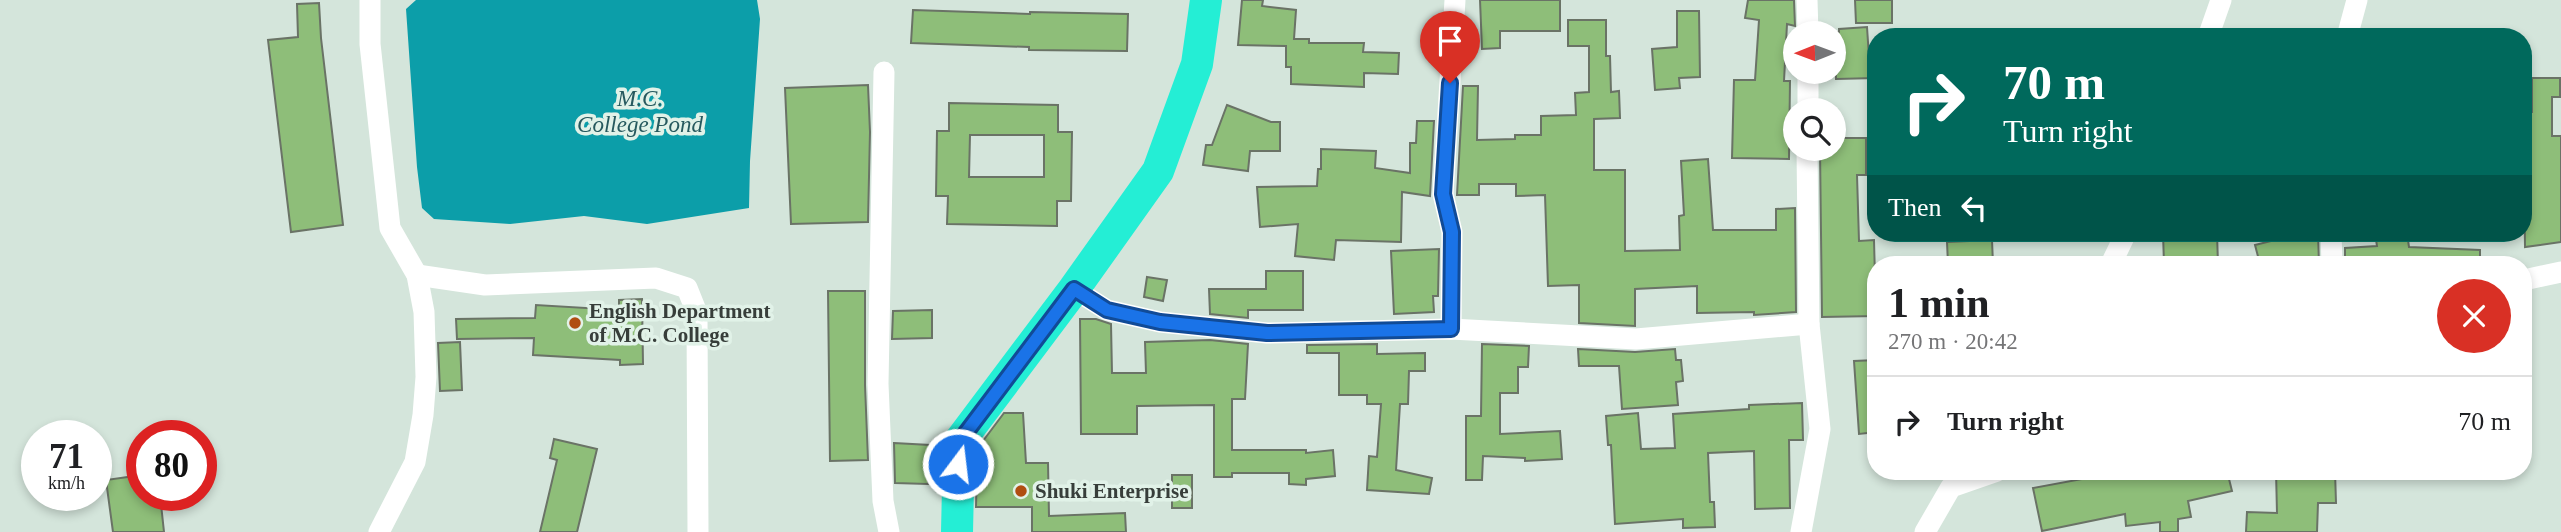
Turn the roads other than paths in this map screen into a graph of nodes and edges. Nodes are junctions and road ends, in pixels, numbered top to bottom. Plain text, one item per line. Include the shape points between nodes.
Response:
1 (370, 0) edge
2 (1206, 0) edge
3 (1455, 0) edge
4 (1807, 0) edge
5 (2221, 0) edge
6 (2357, 0) edge
7 (1808, 21) edge
8 (2211, 28) edge
9 (2349, 28) edge
10 (884, 72) dead end
11 (1807, 161) edge
12 (2561, 272) edge
13 (417, 275) junction
14 (2532, 278) edge
15 (1074, 289) junction
16 (1809, 324) junction
17 (1451, 329) junction
18 (1971, 480) edge
19 (379, 532) edge
20 (698, 532) edge
21 (889, 532) edge
22 (957, 532) edge
23 (1801, 532) edge
24 (1926, 532) edge

1 - 13 street via 370,44 390,228
2 - 15 highway via 1197,64 1158,171
3 - 17 street via 1443,194 1452,232
4 - 7 street
5 - 8 street
6 - 9 street
10 - 21 street via 878,384 883,501
11 - 16 street
12 - 14 street
13 - 19 street via 424,312 423,415 415,462
13 - 20 street via 485,285 656,278 687,288 697,313
15 - 17 street via 1107,310 1160,322 1254,332
15 - 22 highway via 959,442
16 - 17 street via 1636,340
16 - 23 street via 1820,429
18 - 24 street via 1951,487

